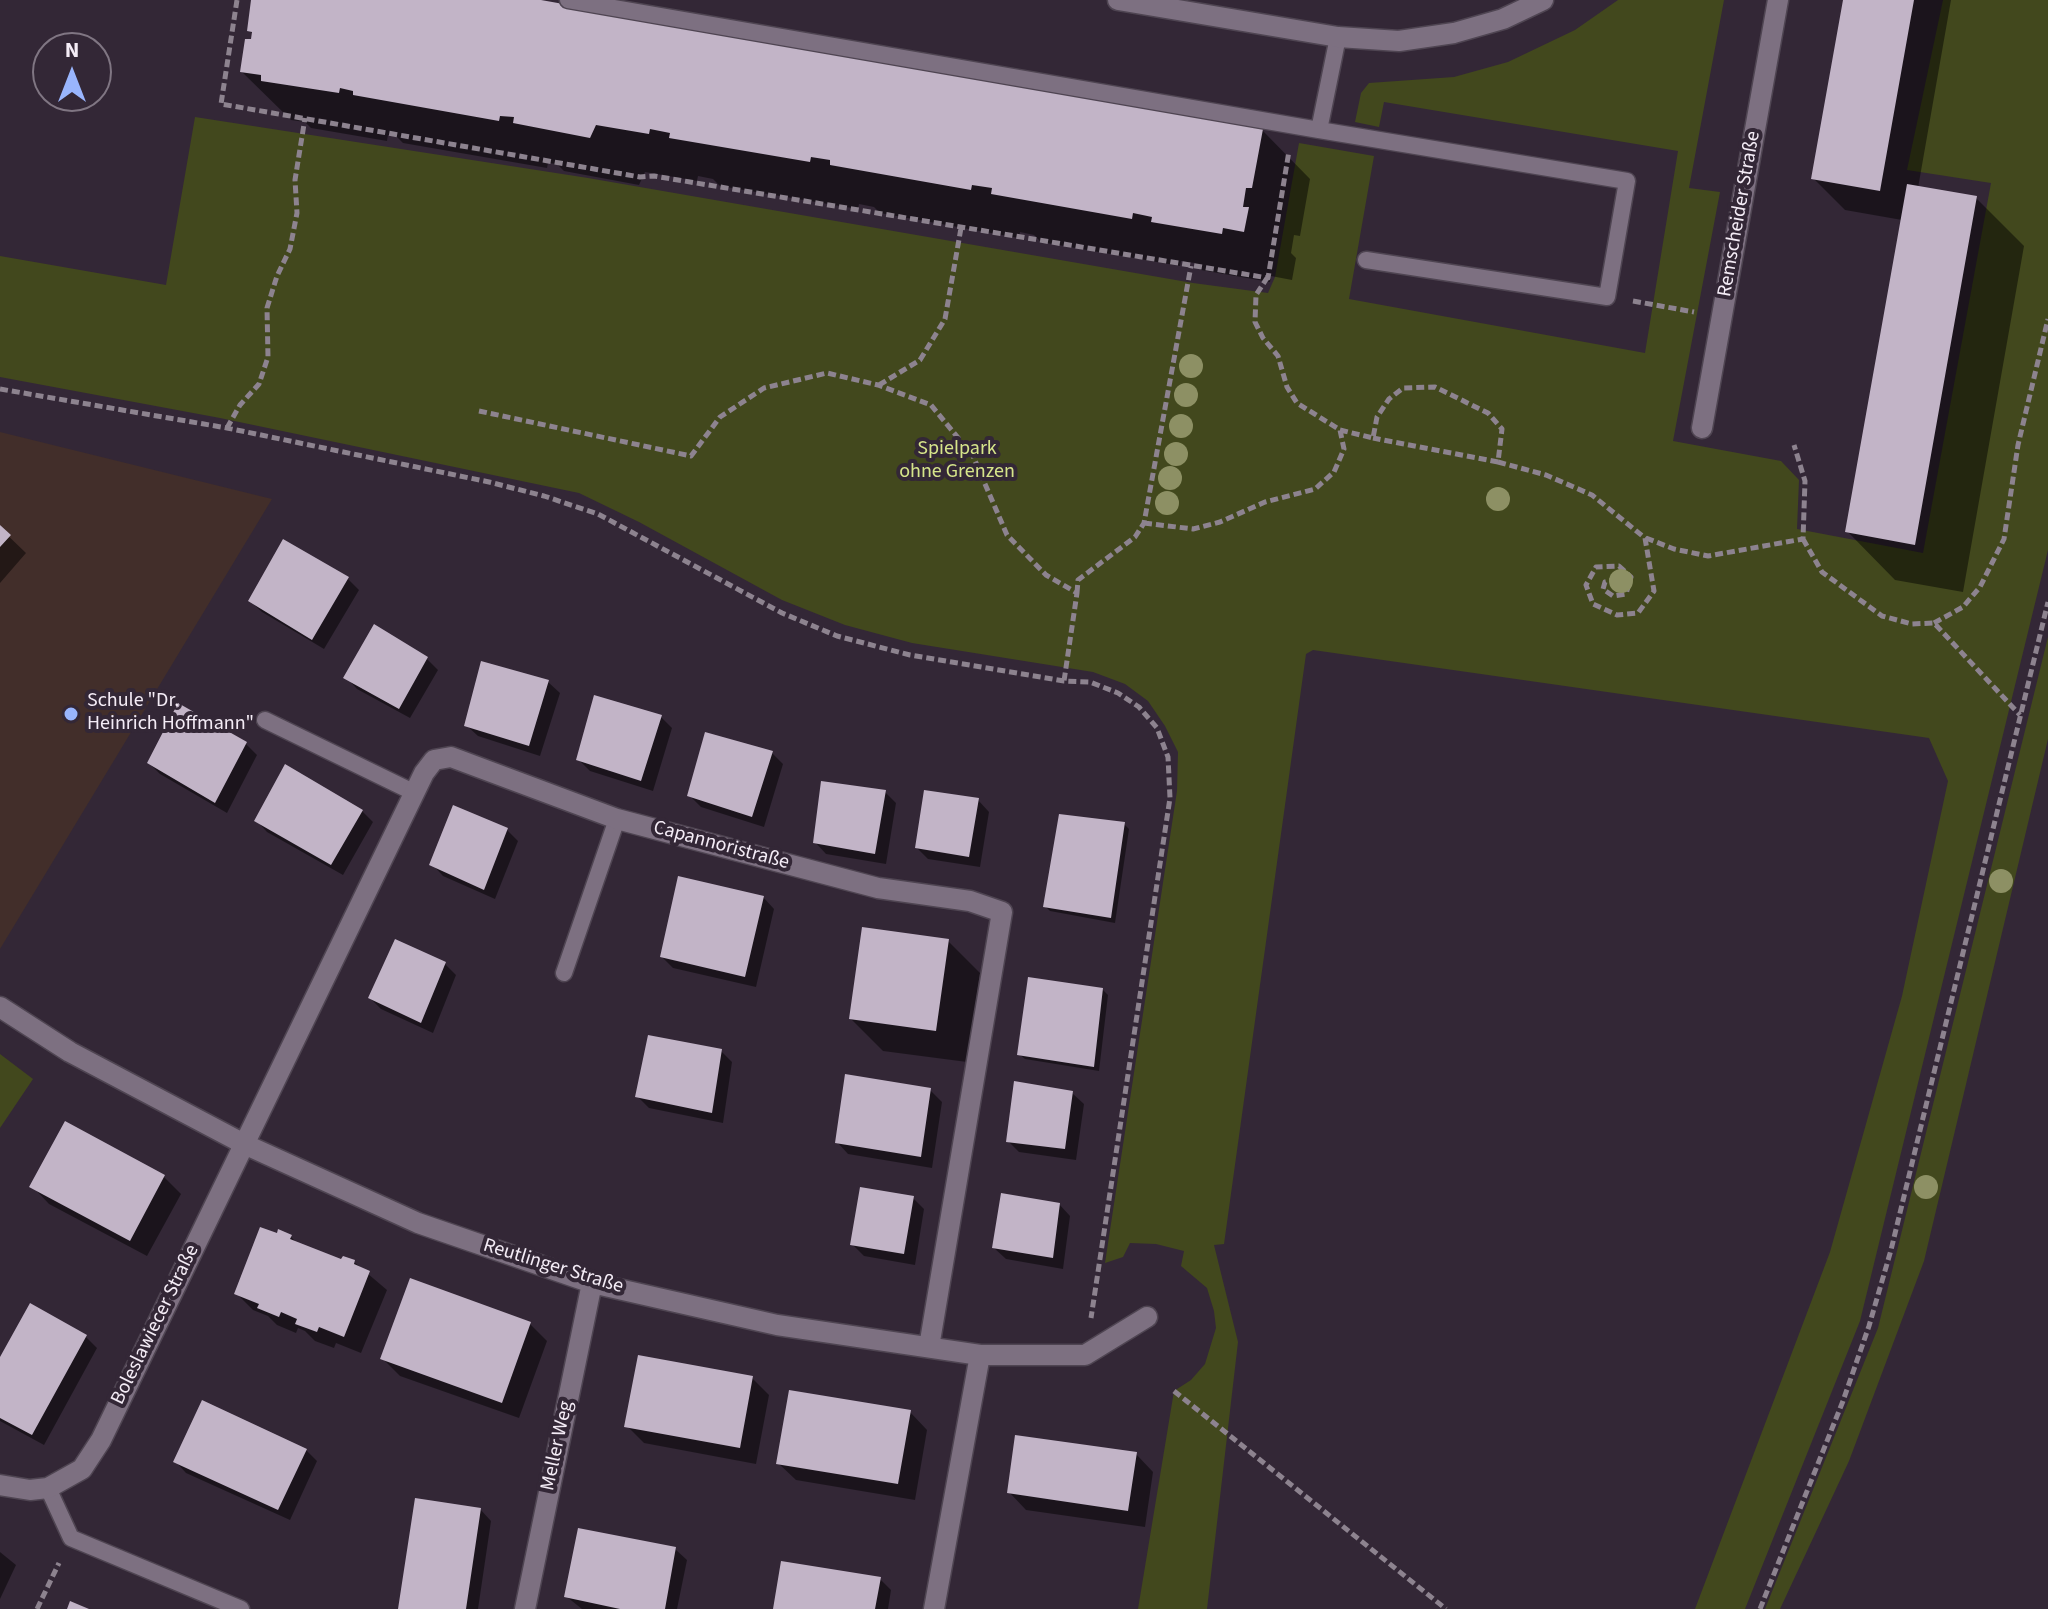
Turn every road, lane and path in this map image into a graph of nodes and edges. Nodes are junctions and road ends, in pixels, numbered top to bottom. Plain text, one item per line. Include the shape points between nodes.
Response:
1 (237, 0) edge
2 (568, 0) edge
3 (1118, 0) edge
4 (1543, 0) edge
5 (1778, 0) edge
6 (1338, 37) junction
7 (305, 118) junction
8 (1293, 125) junction
9 (1319, 130) junction
10 (961, 228) junction
11 (1366, 260) dead end
12 (1191, 266) junction
13 (1268, 278) junction
14 (1607, 297) junction
15 (1722, 318) junction
16 (2048, 319) edge
17 (878, 385) junction
18 (0, 389) edge
19 (479, 411) dead end
20 (227, 428) junction
21 (1702, 428) dead end
22 (1340, 430) junction
23 (1373, 438) junction
24 (1794, 445) dead end
25 (1498, 462) junction
26 (1144, 523) junction
27 (1645, 538) junction
28 (1803, 539) junction
29 (1613, 580) dead end
30 (1077, 593) junction
31 (2048, 602) edge
32 (1934, 623) junction
33 (1064, 681) junction
34 (2021, 715) junction
35 (265, 720) dead end
36 (415, 793) junction
37 (617, 819) junction
38 (564, 973) dead end
39 (0, 1007) edge
40 (244, 1144) junction
41 (592, 1283) junction
42 (1147, 1317) dead end
43 (929, 1347) junction
44 (980, 1355) junction
45 (1085, 1355) junction
46 (1174, 1391) dead end
47 (0, 1485) edge
48 (48, 1488) junction
49 (71, 1538) junction
50 (37, 1609) edge
51 (241, 1609) edge
52 (525, 1609) edge
53 (934, 1609) edge
54 (1446, 1609) edge
55 (1760, 1609) edge

1 - 7 path via 221,104
2 - 8 lane
3 - 6 street
4 - 6 street via 1454,33 1399,41
5 - 15 street, Remscheider Straße
6 - 9 lane
7 - 10 path
7 - 20 path via 290,249 267,308 268,357 259,384
8 - 9 lane
8 - 13 path
9 - 14 lane via 1627,181
10 - 12 path
10 - 17 path via 945,319 920,360
11 - 14 lane
12 - 13 path
12 - 26 path
13 - 22 path via 1256,295 1259,330 1278,356 1297,403
14 - 15 path
15 - 21 street, Remscheider Straße
16 - 32 path via 2018,445 2004,539 1980,587 1963,607
17 - 19 path via 827,373 764,388 720,417 691,456
17 - 30 path via 931,405 973,456 1007,535 1046,575
18 - 20 path
20 - 33 path via 544,496 598,514 782,613 837,636 910,655
22 - 23 path
22 - 26 path via 1344,449 1334,472 1315,489 1193,529
23 - 25 path
23 - 25 path via 1377,417 1389,399 1403,388 1435,387 1488,413 1502,429
24 - 28 path via 1805,481
25 - 27 path via 1592,495
26 - 30 path via 1135,537 1078,580
27 - 28 path via 1708,556
27 - 29 path via 1654,591 1638,613 1617,615 1593,604 1586,585 1596,567 1619,566 1631,577 1626,594 1613,596 1603,589
28 - 32 path via 1822,572 1882,616
30 - 33 path
31 - 34 path
32 - 34 path
33 - 45 path via 1090,682 1139,707 1157,728 1168,757 1170,798
34 - 55 path via 1869,1326
35 - 36 lane
36 - 37 street, Capannoristraße via 434,760 451,757
36 - 40 street, Capannoristraße
37 - 38 lane
37 - 43 street, Capannoristraße via 878,888 970,901 1002,912
39 - 40 street, Reutlinger Straße via 70,1052
40 - 41 street, Reutlinger Straße via 418,1223
40 - 48 street, Boleslawiecer Straße via 101,1440 82,1469
41 - 43 street, Reutlinger Straße via 777,1325
41 - 52 street, Meller Weg
42 - 45 street
43 - 44 street, Reutlinger Straße
44 - 45 street, Reutlinger Straße
44 - 53 street
46 - 54 path
47 - 48 street
48 - 49 lane
49 - 50 path
49 - 51 lane

